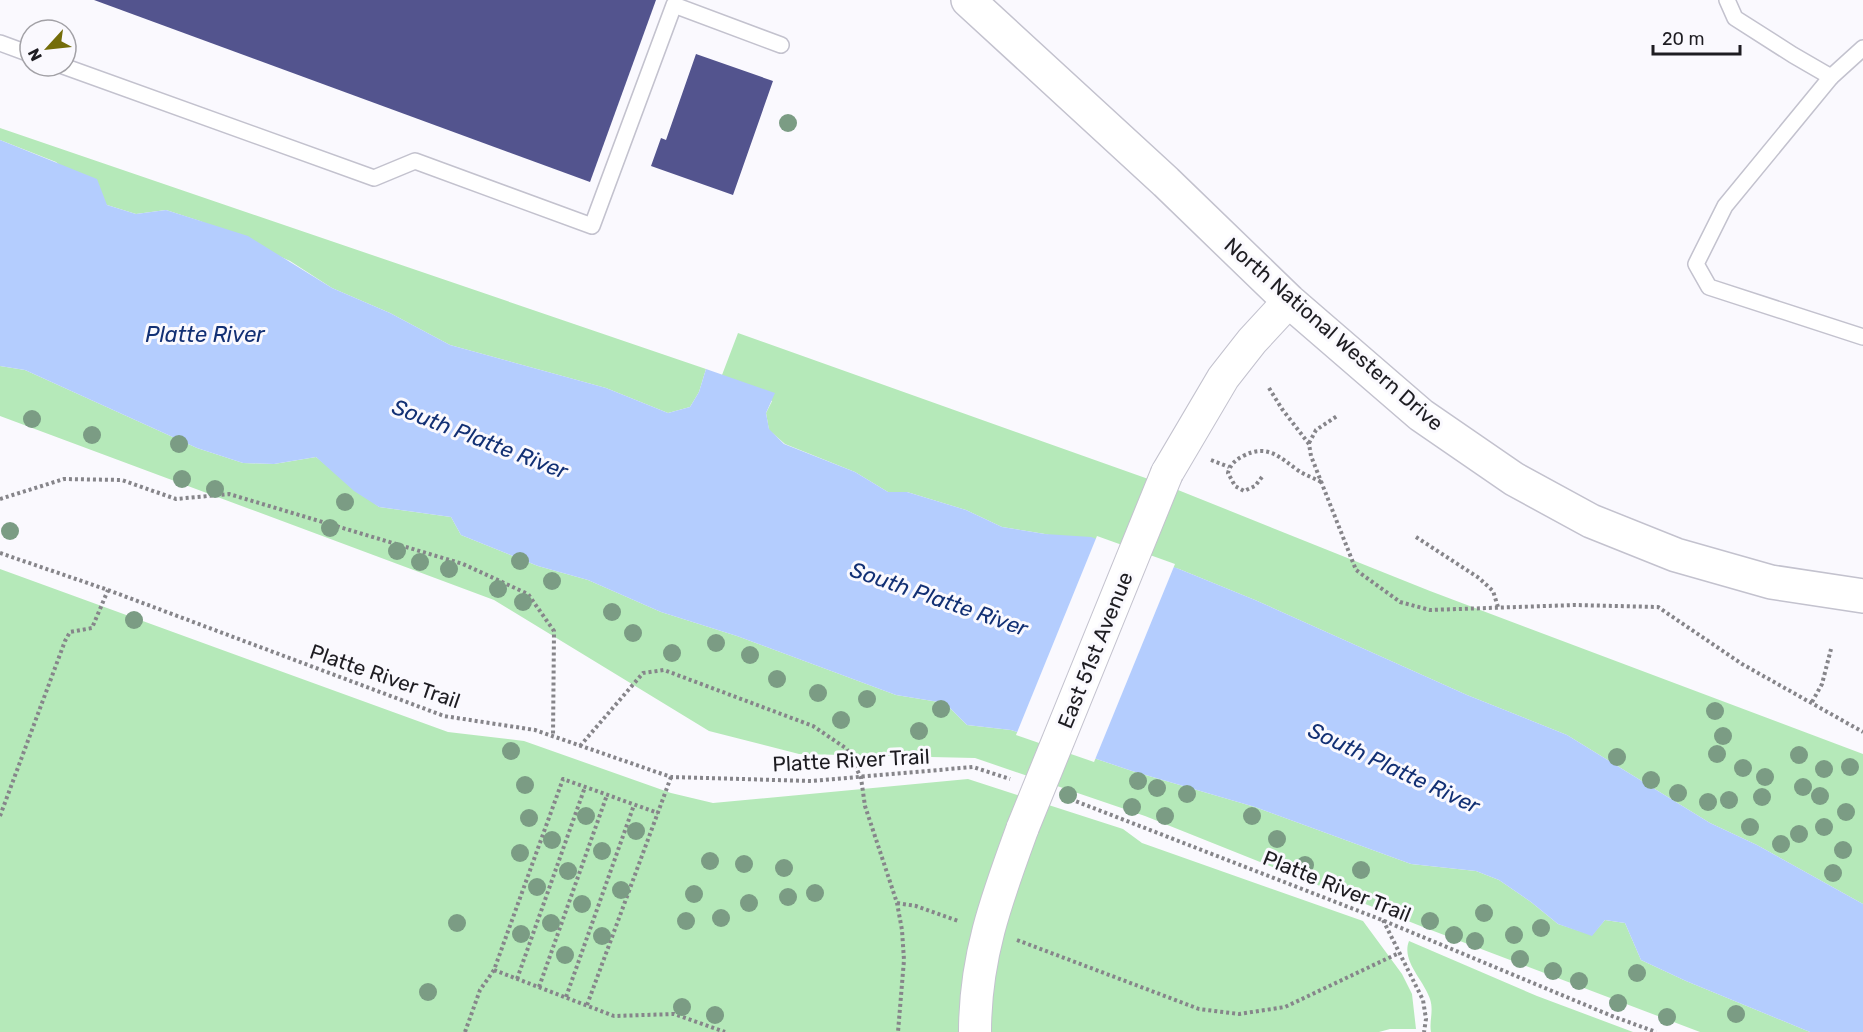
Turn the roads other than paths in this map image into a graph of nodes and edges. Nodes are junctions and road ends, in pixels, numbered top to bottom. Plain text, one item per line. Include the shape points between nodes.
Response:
1 (969, 0) edge
2 (1727, 0) edge
3 (0, 43) edge
4 (781, 45) dead end
5 (1863, 48) edge
6 (18, 50) edge
7 (78, 71) edge
8 (1831, 76) junction
9 (1289, 301) junction
10 (1863, 337) edge
11 (1863, 596) edge
12 (975, 1032) edge

1 - 9 street, North National Western Drive
2 - 8 lane via 1735,18
3 - 6 lane
4 - 7 lane via 674,5 592,226 415,161 374,178
5 - 8 lane
8 - 10 lane via 1725,206 1696,264 1708,287
9 - 11 street, North National Western Drive via 1421,415 1515,480 1591,521 1676,555 1771,582
9 - 12 street, East 51st Avenue, bridge via 1223,378 1167,473 996,898 981,954

